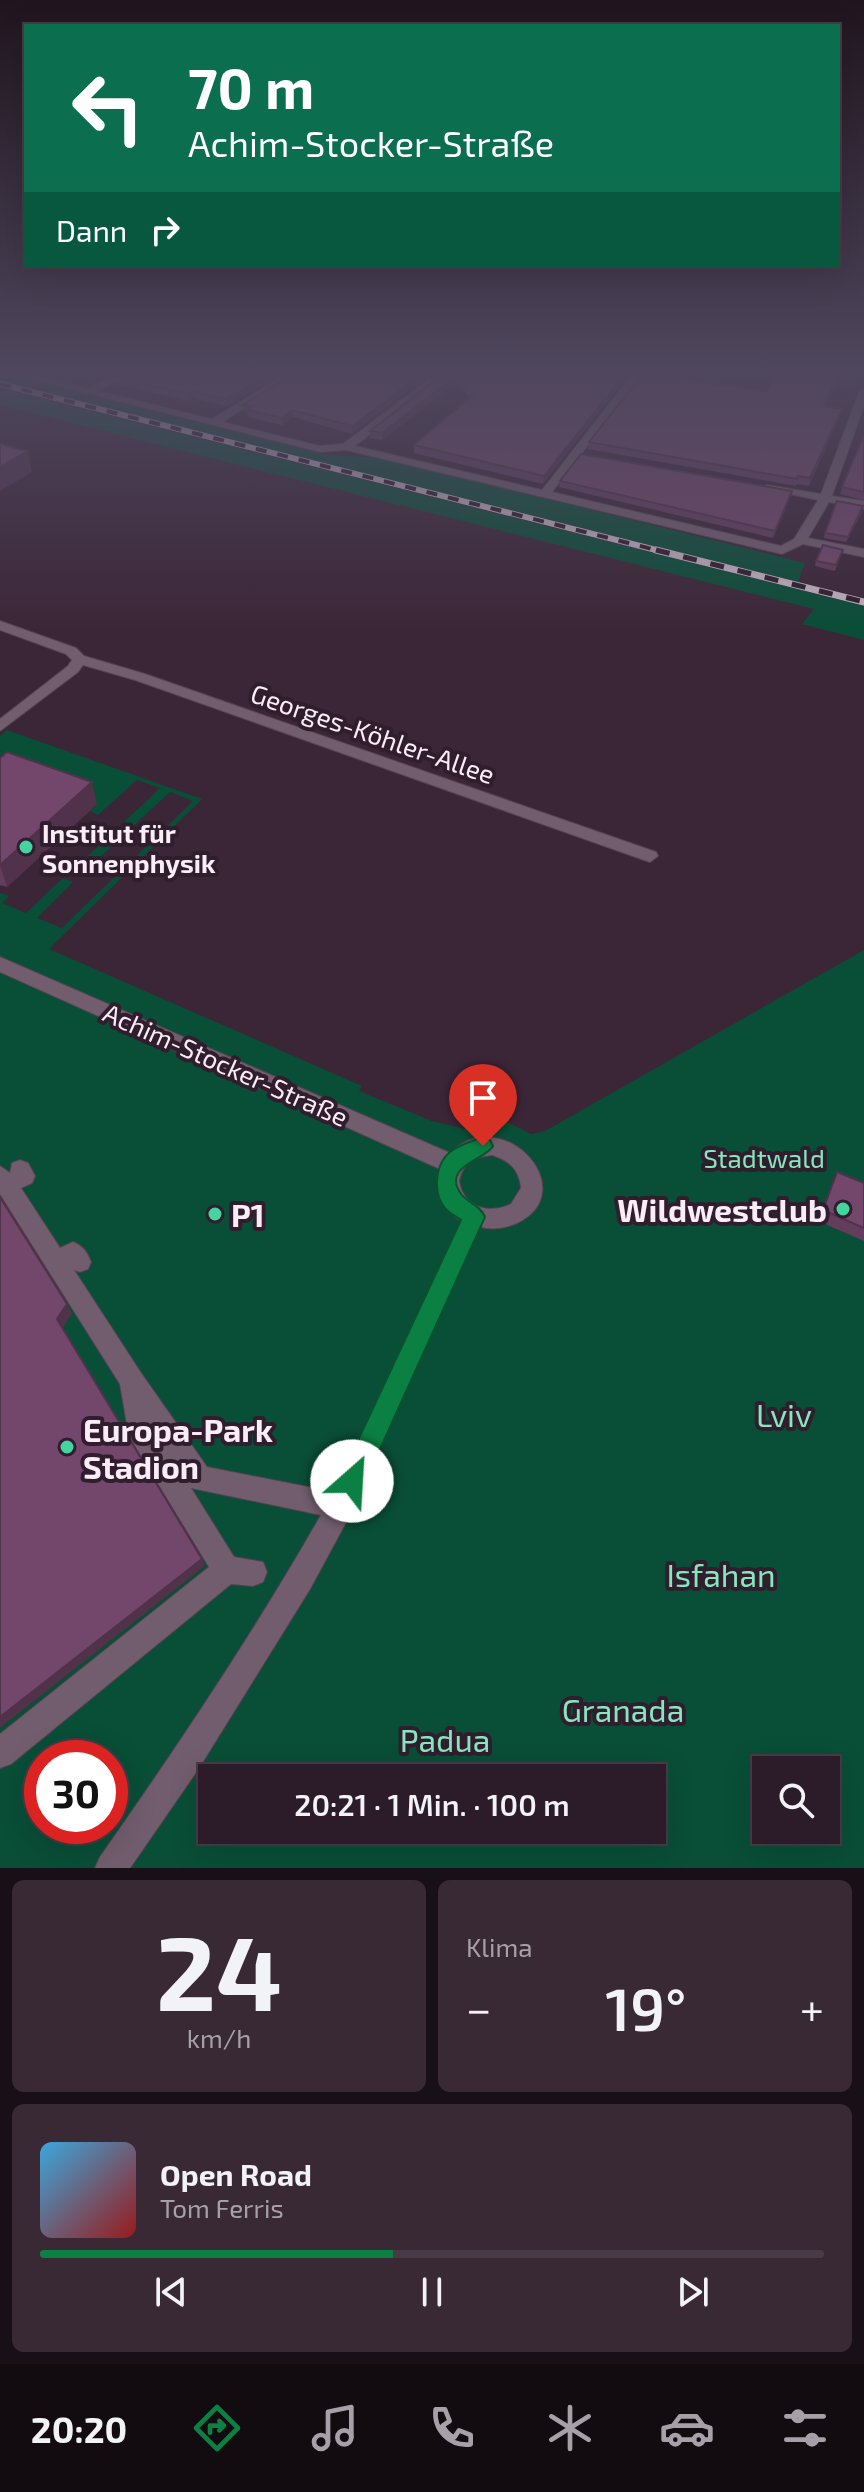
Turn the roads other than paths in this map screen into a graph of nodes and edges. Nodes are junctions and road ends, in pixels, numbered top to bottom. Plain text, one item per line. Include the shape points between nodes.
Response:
1 (399, 459) edge
2 (571, 459) edge
3 (839, 459) edge
4 (746, 484) edge
5 (545, 493) junction
6 (824, 498) junction
7 (864, 505) edge
8 (795, 544) junction
9 (864, 553) edge
10 (0, 625) edge
11 (75, 655) junction
12 (0, 726) edge
13 (650, 856) dead end
14 (0, 964) edge
15 (452, 1164) junction
16 (9, 1177) edge
17 (474, 1217) junction
18 (132, 1381) junction
19 (341, 1506) junction
20 (0, 1753) edge
21 (111, 1868) edge

1 - 5 street
2 - 5 street
3 - 6 street
4 - 6 street
5 - 8 street via 767,548
6 - 7 street
6 - 8 street
8 - 9 street
10 - 11 street, Georges-Köhler-Allee
11 - 12 street via 73,669
11 - 13 street, Georges-Köhler-Allee
14 - 15 street, Achim-Stocker-Straße
15 - 17 street via 449,1194
15 - 17 street via 474,1148 492,1146 518,1156 529,1168 533,1184 524,1206 501,1219
16 - 18 street via 68,1263
17 - 19 street
18 - 19 street via 200,1479
18 - 20 street via 138,1427 240,1571
19 - 21 street via 188,1757

